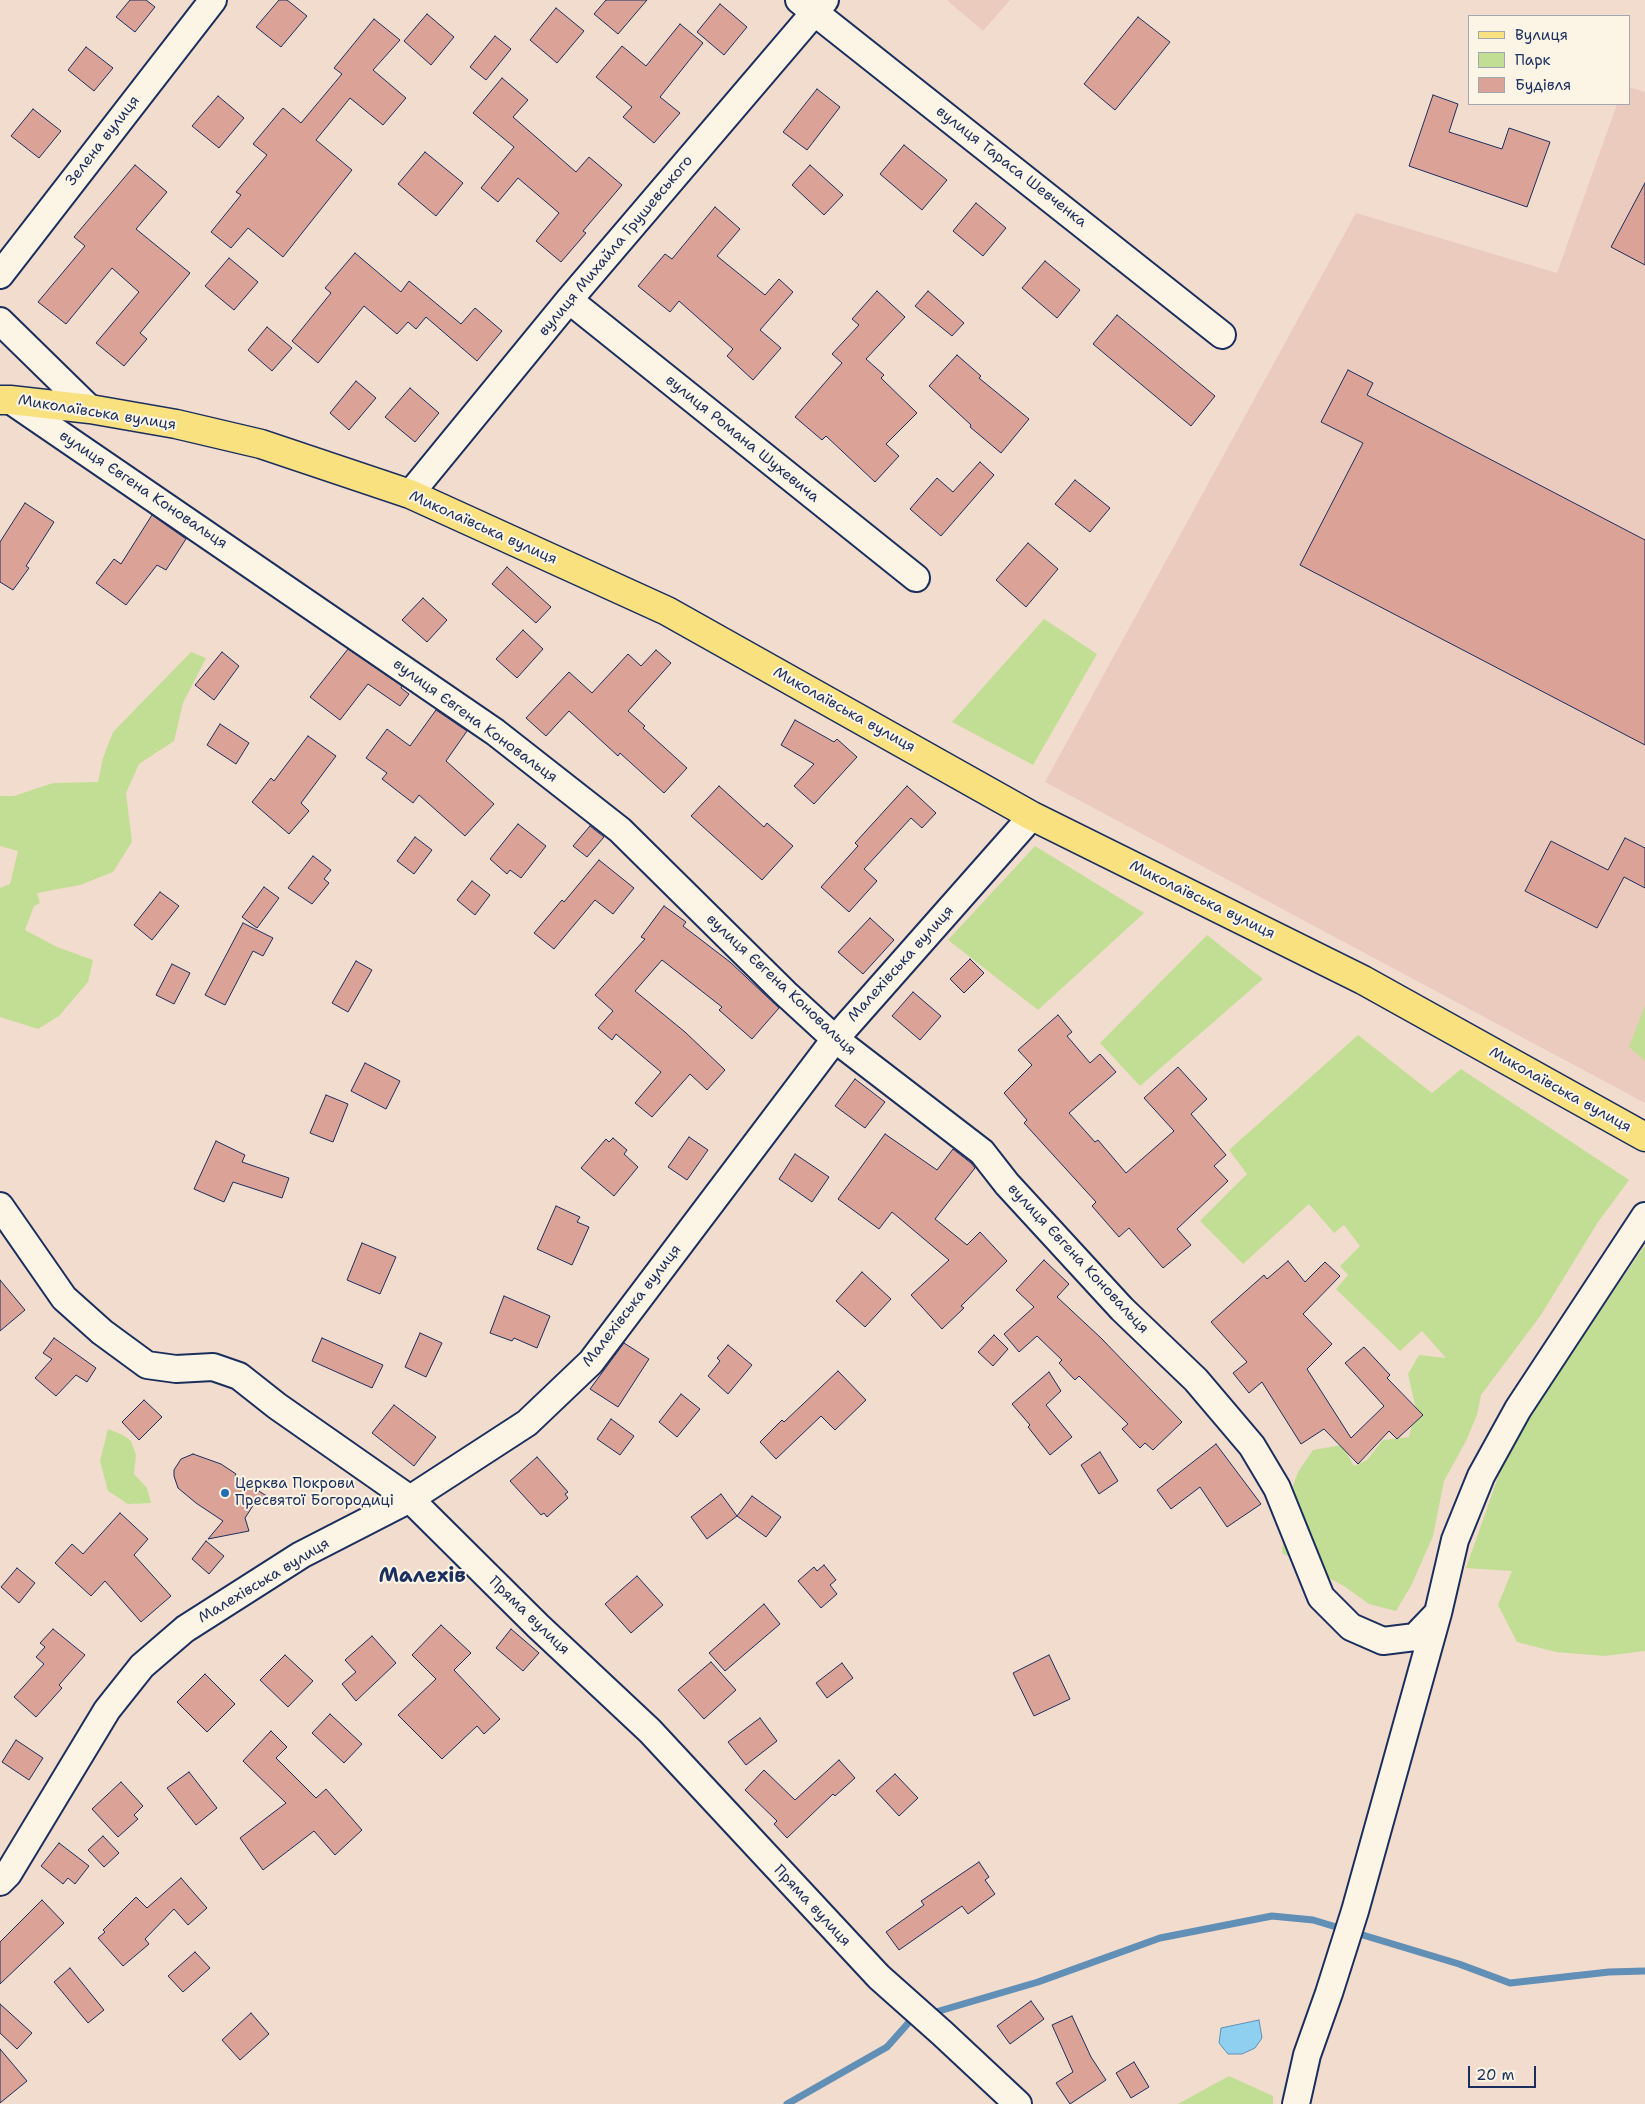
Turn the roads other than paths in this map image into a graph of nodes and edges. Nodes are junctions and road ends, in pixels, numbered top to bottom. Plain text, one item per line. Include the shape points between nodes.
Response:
1 (206, 2) edge
2 (813, 4) edge
3 (0, 275) edge
4 (569, 300) junction
5 (0, 321) edge
6 (1222, 335) dead end
7 (5, 400) edge
8 (90, 409) junction
9 (410, 494) junction
10 (916, 578) dead end
11 (1032, 816) junction
12 (835, 1039) junction
13 (1645, 1137) edge
14 (0, 1206) edge
15 (1645, 1216) edge
16 (410, 1499) junction
17 (1438, 1613) junction
18 (0, 1882) edge
19 (1018, 2104) edge
20 (1296, 2104) edge

1 - 3 street, Зелена вулиця
2 - 4 street, вулиця Михайла Грушевського
2 - 6 street, вулиця Тараса Шевченка
4 - 9 street, вулиця Михайла Грушевського
4 - 10 street, вулиця Романа Шухевича
5 - 8 street
7 - 8 main road, Миколаївська вулиця
7 - 12 street, вулиця Євгена Коновальця via 503,738 620,830
8 - 9 main road, Миколаївська вулиця via 176,424 261,444
9 - 11 main road, Миколаївська вулиця via 667,611
11 - 12 street, Малехівська вулиця
11 - 13 main road, Миколаївська вулиця via 1363,980
12 - 16 street, Малехівська вулиця via 591,1362 527,1423
12 - 17 street, вулиця Євгена Коновальця via 982,1152 1007,1184 1122,1309 1202,1388 1252,1446 1276,1488 1321,1597 1351,1627 1383,1641 1415,1637
14 - 16 street, Пряма вулиця via 64,1298 102,1332 147,1365 176,1369 213,1367 238,1376
15 - 17 street via 1518,1409 1481,1476 1455,1540
16 - 18 street, Малехівська вулиця via 301,1555 185,1629 142,1666 107,1710 8,1874
16 - 19 street, Пряма вулиця via 650,1731 879,1977
17 - 20 street via 1355,1912 1307,2055

